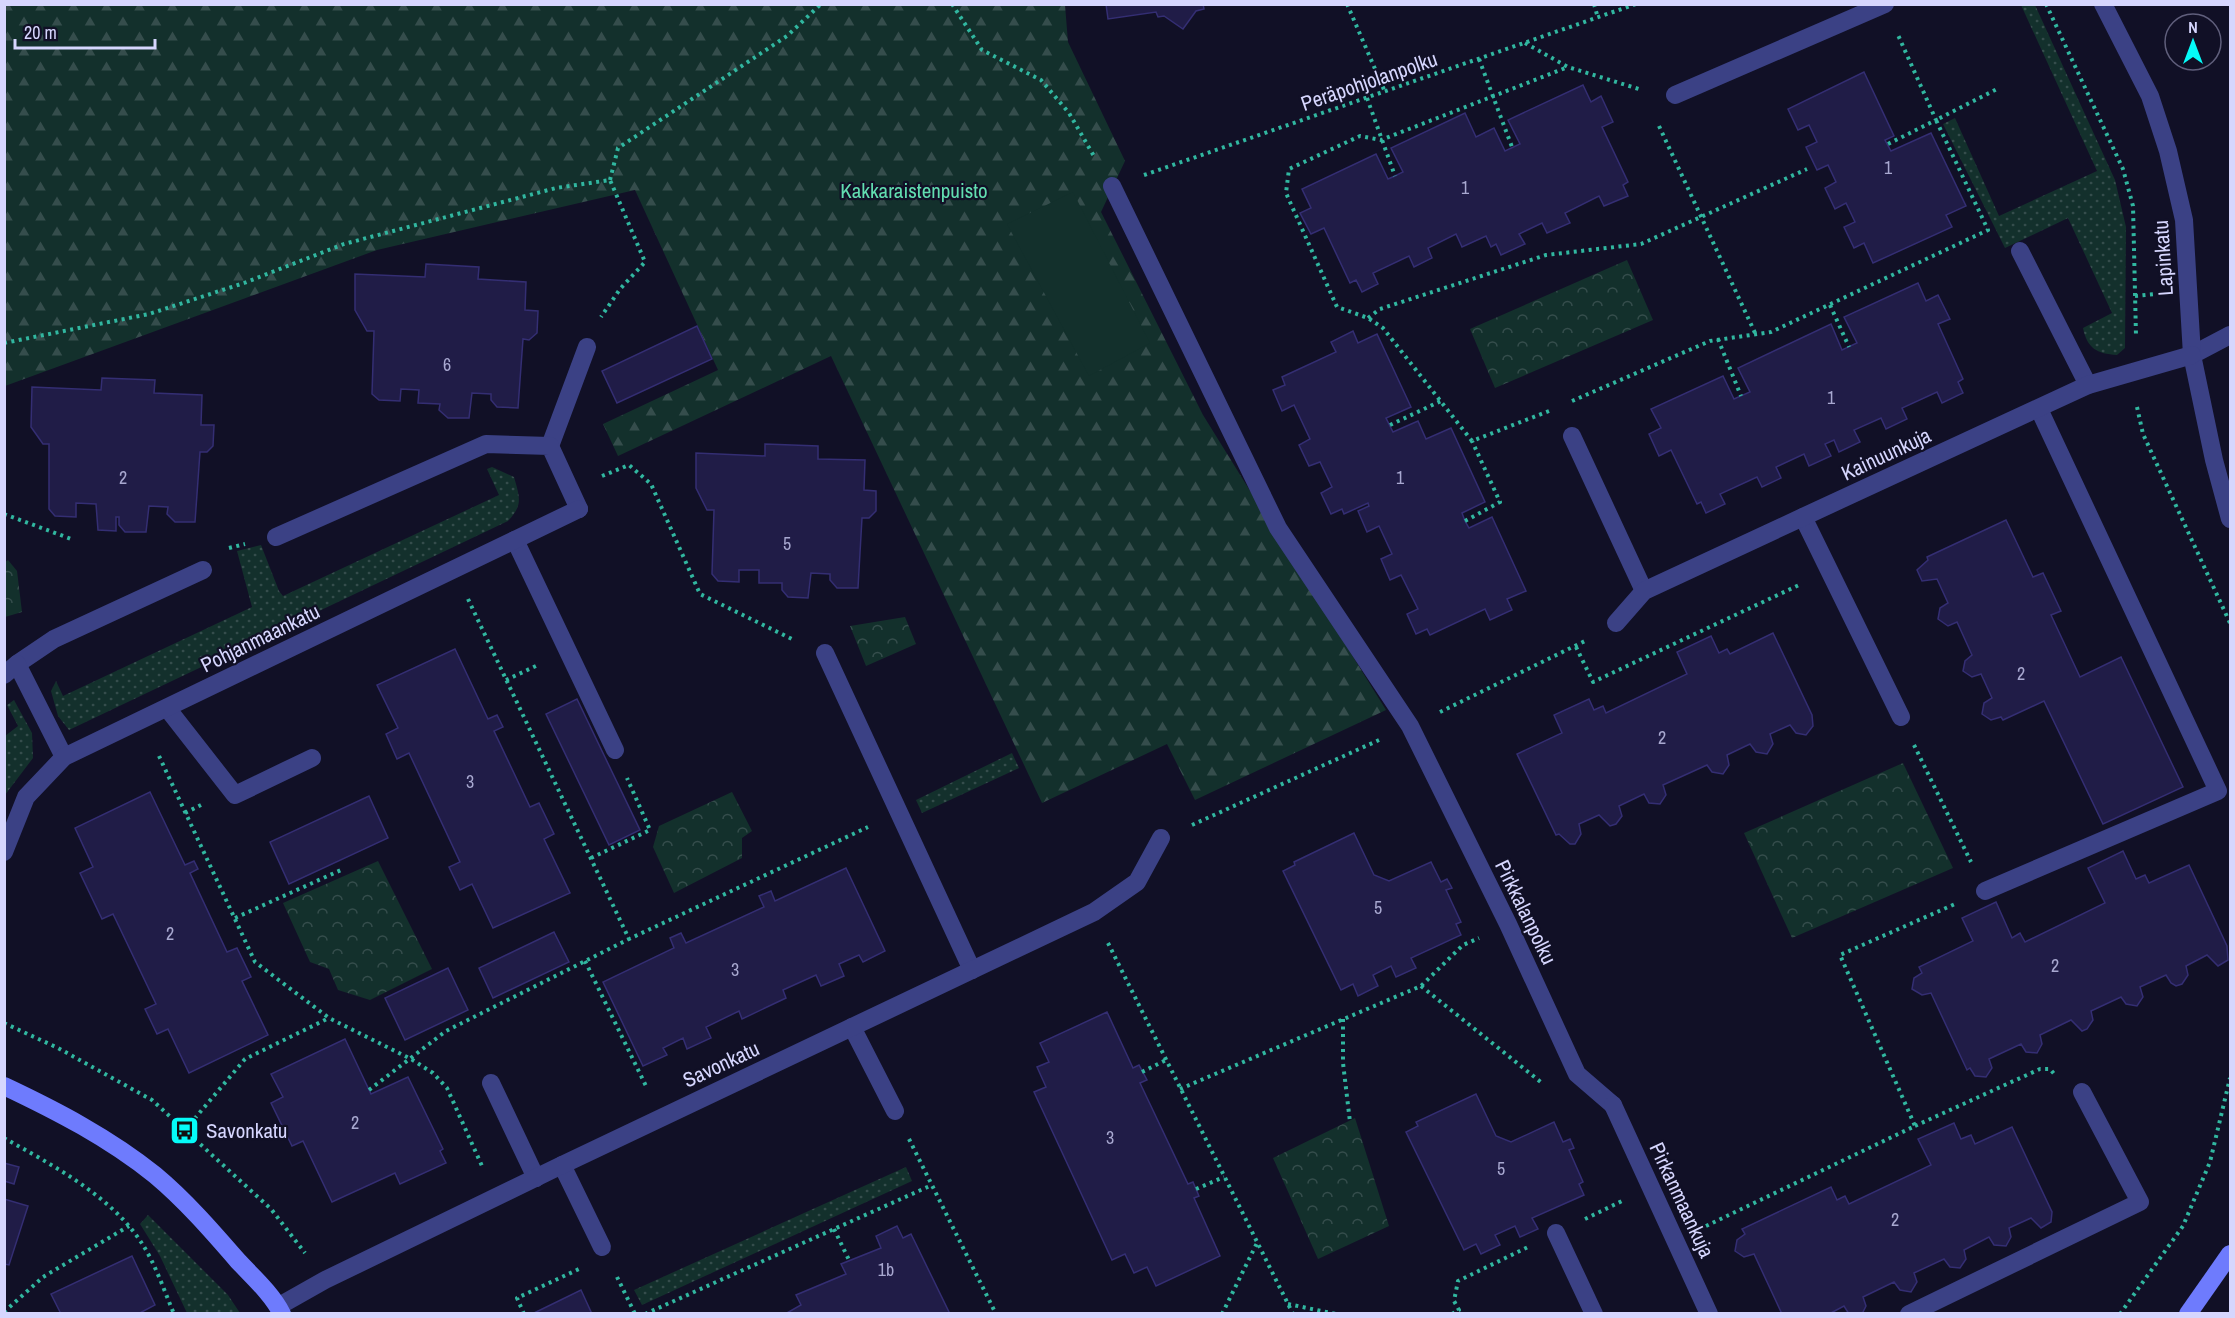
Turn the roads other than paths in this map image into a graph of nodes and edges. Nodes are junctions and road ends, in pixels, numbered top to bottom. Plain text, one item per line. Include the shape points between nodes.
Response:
1 (2103, 4) edge
2 (1884, 5) edge
3 (1676, 95) road end
4 (1112, 186) road end
5 (2020, 252) dead end
6 (2230, 335) edge
7 (586, 347) dead end
8 (2192, 356) junction
9 (2088, 385) junction
10 (2039, 409) junction
11 (1572, 436) dead end
12 (550, 446) junction
13 (1803, 517) junction
14 (2230, 519) edge
15 (276, 537) dead end
16 (515, 540) junction
17 (203, 570) dead end
18 (1644, 591) junction
19 (1616, 623) dead end
20 (825, 653) road end
21 (10, 670) edge
22 (167, 708) junction
23 (1901, 717) road end
24 (615, 750) road end
25 (64, 757) junction
26 (312, 758) dead end
27 (1161, 838) dead end
28 (4, 852) edge
29 (1985, 891) road end
30 (972, 970) junction
31 (852, 1027) junction
32 (491, 1083) dead end
33 (4, 1086) edge
34 (2082, 1092) road end
35 (1613, 1105) joint
36 (895, 1112) road end
37 (562, 1165) junction
38 (536, 1178) junction
39 (1557, 1233) dead end
40 (604, 1252) road end
41 (2230, 1254) edge
42 (281, 1310) edge
43 (1594, 1314) edge
44 (1709, 1314) edge
45 (1909, 1314) edge
46 (2188, 1314) edge

1 - 8 street, Lapinkatu via 2150,96 2168,151 2184,220
2 - 3 street
4 - 35 street, Pirkkalanpolku via 1278,528 1410,726 1577,1074
5 - 9 street
6 - 8 street, Kainuunkuja
7 - 12 street
8 - 9 street, Kainuunkuja
8 - 14 street, Lapinkatu
9 - 10 street, Kainuunkuja
10 - 13 street, Kainuunkuja
10 - 29 street via 2218,791
11 - 18 street
12 - 15 street via 486,444
12 - 16 street, Pohjanmaankatu via 579,509
13 - 18 street, Kainuunkuja
13 - 23 street
16 - 22 street, Pohjanmaankatu
16 - 24 street
17 - 21 street via 54,639
18 - 19 street, Kainuunkuja
20 - 30 street
21 - 25 street
22 - 25 street, Pohjanmaankatu
22 - 26 street via 235,795
25 - 28 street, Pohjanmaankatu via 26,797
27 - 30 street, Savonkatu via 1137,882 1094,912
30 - 31 street, Savonkatu
31 - 36 street
31 - 37 street, Savonkatu
32 - 38 street
33 - 42 street via 113,1144 154,1174 176,1193
34 - 45 street via 2140,1202
35 - 44 street, Pirkanmaankuja
37 - 38 street, Savonkatu
37 - 40 street
38 - 42 street, Savonkatu via 325,1280
39 - 43 street
41 - 46 street

